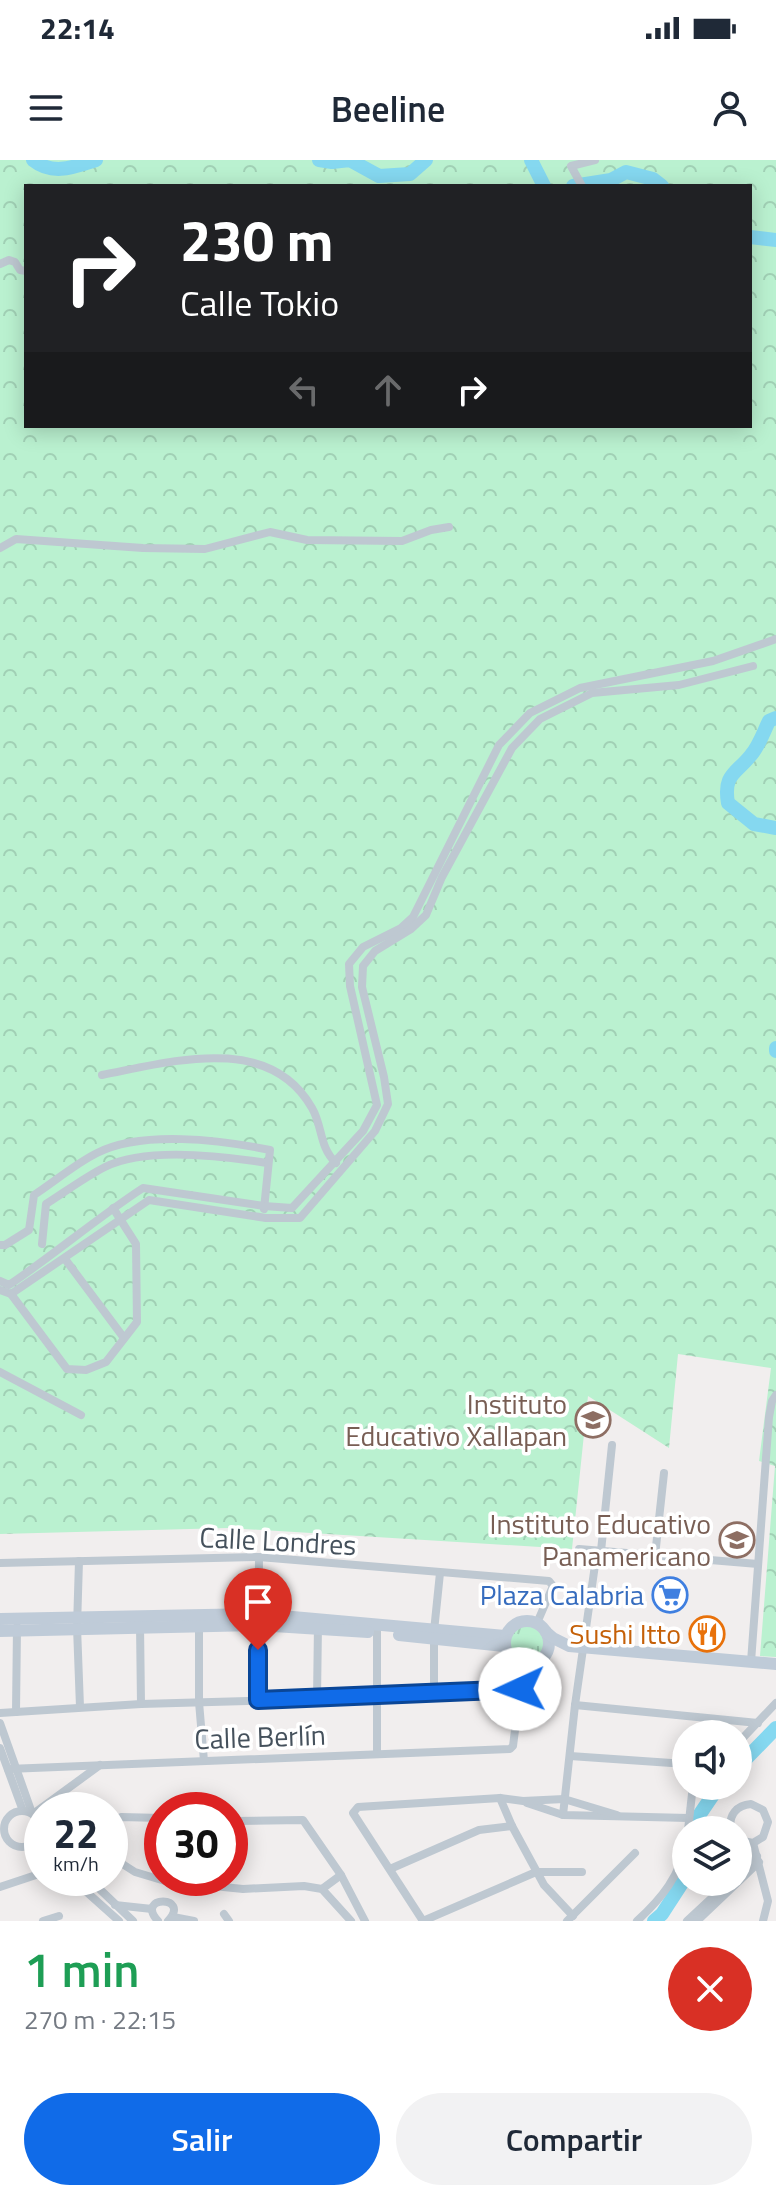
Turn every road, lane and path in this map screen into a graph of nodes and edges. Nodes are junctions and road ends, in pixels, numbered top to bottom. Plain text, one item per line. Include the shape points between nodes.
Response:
1 (595, 160) edge
2 (580, 182) edge
3 (0, 264) edge
4 (24, 271) edge
5 (449, 527) dead end
6 (0, 548) edge
7 (776, 639) edge
8 (753, 666) dead end
9 (102, 1075) dead end
10 (334, 1162) junction
11 (267, 1163) junction
12 (343, 1168) junction
13 (264, 1206) junction
14 (113, 1208) junction
15 (266, 1218) junction
16 (121, 1219) junction
17 (29, 1230) junction
18 (42, 1244) junction
19 (0, 1245) edge
20 (57, 1260) junction
21 (0, 1281) edge
22 (0, 1290) edge
23 (11, 1294) junction
24 (124, 1338) junction
25 (0, 1372) edge
26 (776, 1395) edge
27 (81, 1415) dead end
28 (612, 1445) dead end
29 (664, 1473) dead end
30 (579, 1549) dead end
31 (598, 1554) junction
32 (655, 1556) junction
33 (259, 1557) junction
34 (79, 1561) junction
35 (0, 1563) edge
36 (758, 1564) junction
37 (440, 1573) junction
38 (0, 1619) edge
39 (258, 1620) junction
40 (199, 1621) junction
41 (77, 1622) junction
42 (140, 1622) junction
43 (17, 1624) junction
44 (318, 1624) junction
45 (542, 1628) junction
46 (377, 1629) junction
47 (0, 1631) edge
48 (434, 1635) junction
49 (505, 1641) junction
50 (569, 1646) junction
51 (584, 1647) junction
52 (547, 1652) junction
53 (751, 1662) junction
54 (776, 1664) edge
55 (523, 1666) junction
56 (520, 1689) junction
57 (434, 1692) junction
58 (377, 1694) junction
59 (317, 1699) junction
60 (258, 1700) junction
61 (199, 1702) junction
62 (776, 1703) edge
63 (141, 1704) junction
64 (575, 1705) junction
65 (80, 1707) junction
66 (16, 1712) junction
67 (0, 1713) edge
68 (0, 1723) edge
69 (758, 1723) junction
70 (752, 1729) edge
71 (2, 1735) edge
72 (0, 1748) edge
73 (377, 1754) junction
74 (570, 1756) junction
75 (204, 1761) junction
76 (672, 1763) edge
77 (101, 1765) junction
78 (12, 1768) junction
79 (60, 1792) edge
80 (500, 1798) junction
81 (564, 1799) junction
82 (24, 1800) edge
83 (523, 1801) junction
84 (24, 1813) edge
85 (563, 1815) junction
86 (617, 1815) junction
87 (731, 1816) edge
88 (672, 1817) edge
89 (248, 1821) edge
90 (772, 1822) edge
91 (512, 1826) junction
92 (3, 1829) edge
93 (753, 1843) joint
94 (24, 1844) edge
95 (635, 1853) dead end
96 (758, 1859) junction
97 (752, 1863) edge
98 (128, 1868) edge
99 (390, 1869) junction
100 (536, 1872) junction
101 (582, 1872) dead end
102 (341, 1875) junction
103 (24, 1879) edge
104 (672, 1881) edge
105 (0, 1887) edge
106 (322, 1889) junction
107 (93, 1896) edge
108 (108, 1896) edge
109 (714, 1896) edge
110 (117, 1904) junction
111 (107, 1908) junction
112 (152, 1909) junction
113 (59, 1916) dead end
114 (570, 1919) edge
115 (175, 1920) edge
116 (43, 1921) edge
117 (119, 1921) edge
118 (133, 1921) edge
119 (158, 1921) edge
120 (194, 1921) edge
121 (351, 1921) edge
122 (365, 1921) edge
123 (423, 1921) edge
124 (637, 1921) edge
125 (687, 1921) edge
126 (697, 1921) edge
127 (763, 1921) edge

1 - 2 street via 571,166
3 - 4 street via 9,260
5 - 6 street via 402,541 307,540 270,532 205,549 16,539
7 - 10 street via 713,661 580,688 530,713 499,745 413,917 363,947 349,964 377,1105 363,1131
8 - 12 street via 679,685 592,693 540,719 512,748 426,915 375,951 363,966 362,987 388,1104 375,1131
9 - 10 street via 200,1057 274,1069 313,1109 324,1152
10 - 12 street
10 - 13 street via 292,1208
11 - 13 street
11 - 17 street via 270,1150 225,1141 130,1141 96,1153 34,1195
11 - 18 street via 224,1156 135,1157 106,1166 46,1204
12 - 15 street via 300,1218
13 - 14 street via 143,1188
13 - 15 street
14 - 16 street
14 - 20 street
15 - 16 street via 149,1200
16 - 20 street
16 - 24 street via 136,1244 137,1322
17 - 18 street
17 - 19 street
18 - 20 street
20 - 21 street via 9,1285
20 - 23 street
20 - 24 street
22 - 23 street
23 - 24 street via 67,1369 86,1370 106,1362
25 - 27 street
26 - 36 street via 769,1417
28 - 31 street
29 - 32 street
30 - 31 street
31 - 32 street
31 - 51 street
32 - 36 street
33 - 34 street, Calle Londres
33 - 37 street, Calle Londres
33 - 39 street
34 - 35 street, Calle Londres
34 - 41 street
36 - 53 street
37 - 45 street, Calle Londres via 552,1583
37 - 48 street
38 - 43 main road
39 - 40 main road
39 - 44 main road
39 - 60 street
40 - 42 main road
40 - 61 street
41 - 42 main road
41 - 43 main road
41 - 65 street
42 - 63 street
43 - 47 main road
43 - 66 street
44 - 46 main road
44 - 59 street
45 - 49 main road via 522,1621
45 - 50 main road
45 - 52 main road
46 - 48 main road
46 - 58 street
48 - 49 main road
48 - 57 street
49 - 55 main road via 511,1659
50 - 51 main road
50 - 52 main road
51 - 53 main road
51 - 64 street
52 - 55 main road via 537,1663
53 - 54 main road
55 - 56 street
56 - 57 street
56 - 73 street, Calle Berlín via 510,1749
57 - 58 street
58 - 59 street
58 - 73 street
59 - 60 street
60 - 61 street
61 - 63 street
61 - 75 street
62 - 69 street
63 - 65 street
64 - 69 street
64 - 74 street
65 - 66 street
66 - 67 street
68 - 71 street
69 - 70 street
71 - 78 street
72 - 78 street
73 - 75 street, Calle Berlín
74 - 76 street
74 - 81 street
75 - 77 street, Calle Berlín
77 - 78 street, Calle Berlín
77 - 79 street
78 - 82 street
80 - 83 street
80 - 91 street
80 - 99 street via 354,1809
81 - 83 street
81 - 85 street
81 - 86 street
83 - 85 street
84 - 92 street via 13,1813
85 - 86 street
86 - 88 street
87 - 90 street via 744,1805 758,1806
89 - 102 street via 303,1820
90 - 93 street
91 - 99 street via 479,1830
91 - 100 street
92 - 94 street via 14,1845
93 - 96 street
95 - 114 street
96 - 97 street
96 - 126 street
96 - 127 street via 768,1901
98 - 106 street via 165,1881 243,1889
99 - 123 street
100 - 101 street
100 - 114 street
100 - 123 street
102 - 106 street
102 - 122 street
103 - 105 street
104 - 124 street
106 - 121 street
107 - 111 street
108 - 110 street
109 - 125 street
110 - 111 street
110 - 112 street
110 - 118 street
111 - 117 street
112 - 115 street via 167,1901
112 - 119 street
113 - 116 street
115 - 120 street

